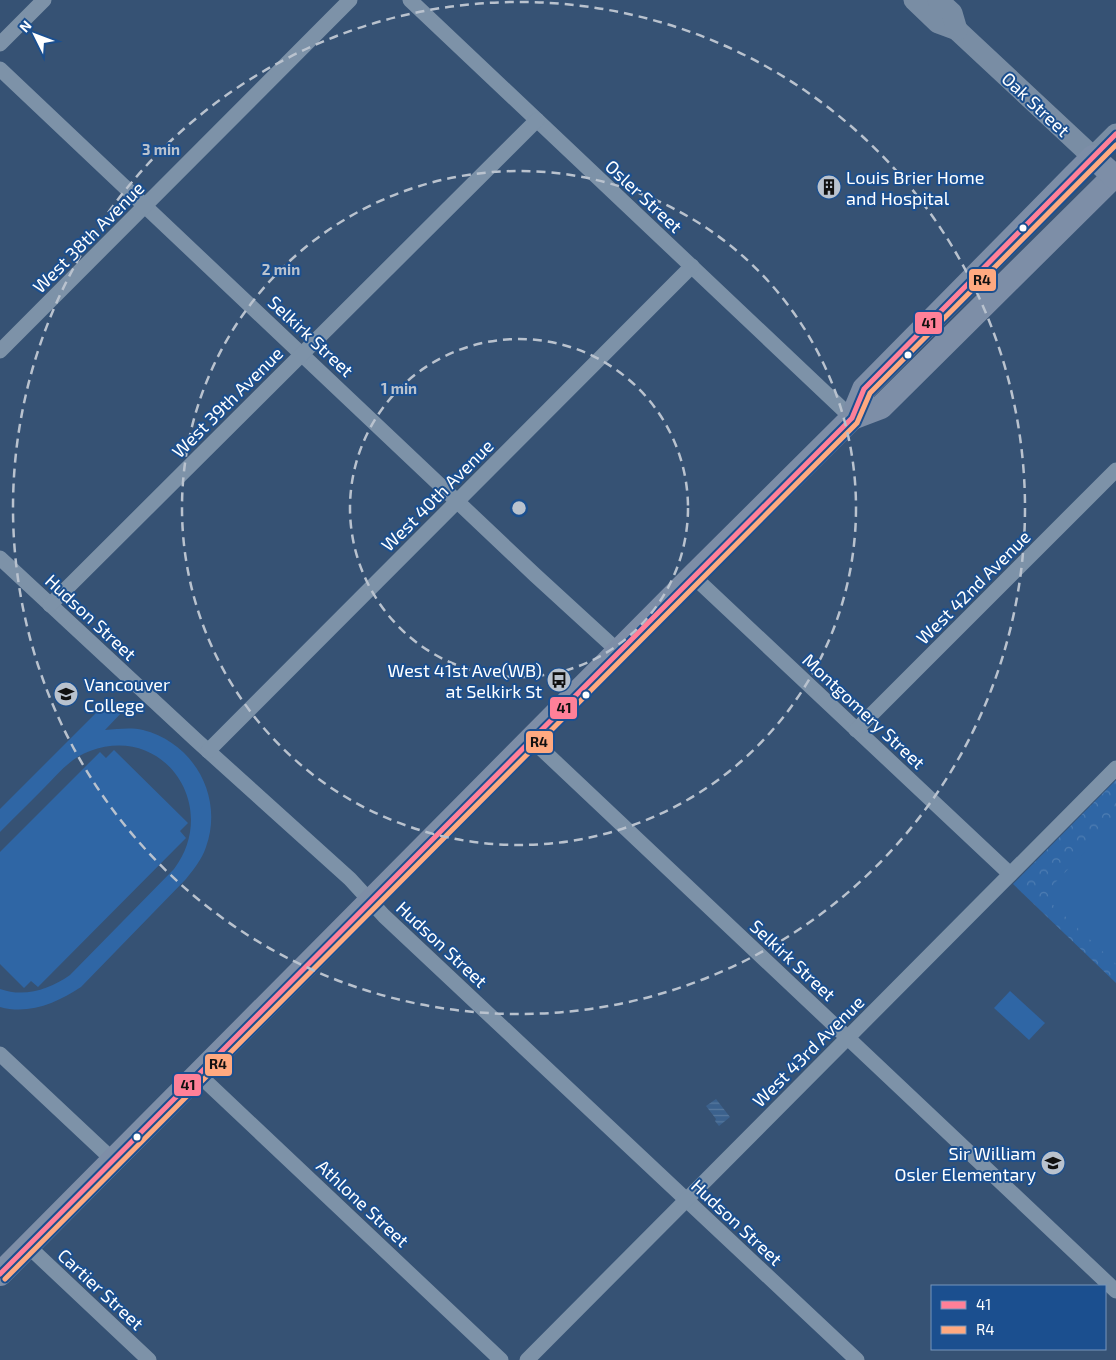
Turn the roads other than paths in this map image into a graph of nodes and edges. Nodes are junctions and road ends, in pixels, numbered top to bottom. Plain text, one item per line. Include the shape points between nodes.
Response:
1 (44, 0) edge
2 (350, 0) edge
3 (410, 0) edge
4 (914, 0) edge
5 (938, 0) edge
6 (957, 30) junction
7 (0, 44) edge
8 (0, 69) edge
9 (537, 120) junction
10 (1116, 134) edge
11 (1093, 157) junction
12 (1115, 176) edge
13 (145, 206) junction
14 (692, 266) junction
15 (0, 351) edge
16 (302, 354) junction
17 (852, 418) junction
18 (1116, 470) edge
19 (457, 502) junction
20 (0, 558) edge
21 (693, 576) junction
22 (50, 605) junction
23 (618, 651) junction
24 (856, 730) junction
25 (531, 739) junction
26 (208, 751) junction
27 (1116, 768) edge
28 (1010, 874) junction
29 (370, 900) junction
30 (848, 1038) junction
31 (0, 1054) edge
32 (198, 1074) junction
33 (112, 1160) junction
34 (686, 1200) junction
35 (28, 1246) junction
36 (0, 1274) edge
37 (1116, 1291) edge
38 (149, 1360) edge
39 (501, 1360) edge
40 (527, 1360) edge
41 (857, 1360) edge

1 - 7 street
2 - 13 street, West 38th Avenue
3 - 9 street, Osler Street
4 - 6 main road, Oak Street via 938,23
5 - 6 main road, Oak Street via 952,12
6 - 11 main road, Oak Street
8 - 13 street, Selkirk Street
9 - 14 street, Osler Street
9 - 16 street, West 39th Avenue
10 - 11 main road
11 - 12 main road, Oak Street
11 - 17 main road via 864,389
12 - 17 main road via 881,407
13 - 15 street, West 38th Avenue
13 - 16 street, Selkirk Street
14 - 17 street, Osler Street
14 - 19 street, West 40th Avenue
16 - 19 street, Selkirk Street
16 - 22 street, West 39th Avenue
17 - 21 main road
18 - 24 street, West 42nd Avenue
19 - 23 street, Selkirk Street
19 - 26 street, West 40th Avenue
20 - 22 street, Hudson Street
21 - 23 main road
21 - 24 street, Montgomery Street
22 - 26 street, Hudson Street
23 - 25 main road
24 - 28 street, Montgomery Street
25 - 29 main road
25 - 30 street, Selkirk Street
26 - 29 street, Hudson Street
27 - 28 street, West 43rd Avenue
28 - 30 street, West 43rd Avenue
29 - 32 main road
29 - 34 street, Hudson Street
30 - 34 street, West 43rd Avenue
30 - 37 street, Selkirk Street
31 - 33 street
32 - 33 main road
32 - 39 street, Athlone Street
33 - 35 main road
34 - 40 street, West 43rd Avenue
34 - 41 street, Hudson Street
35 - 36 main road
35 - 38 street, Cartier Street

